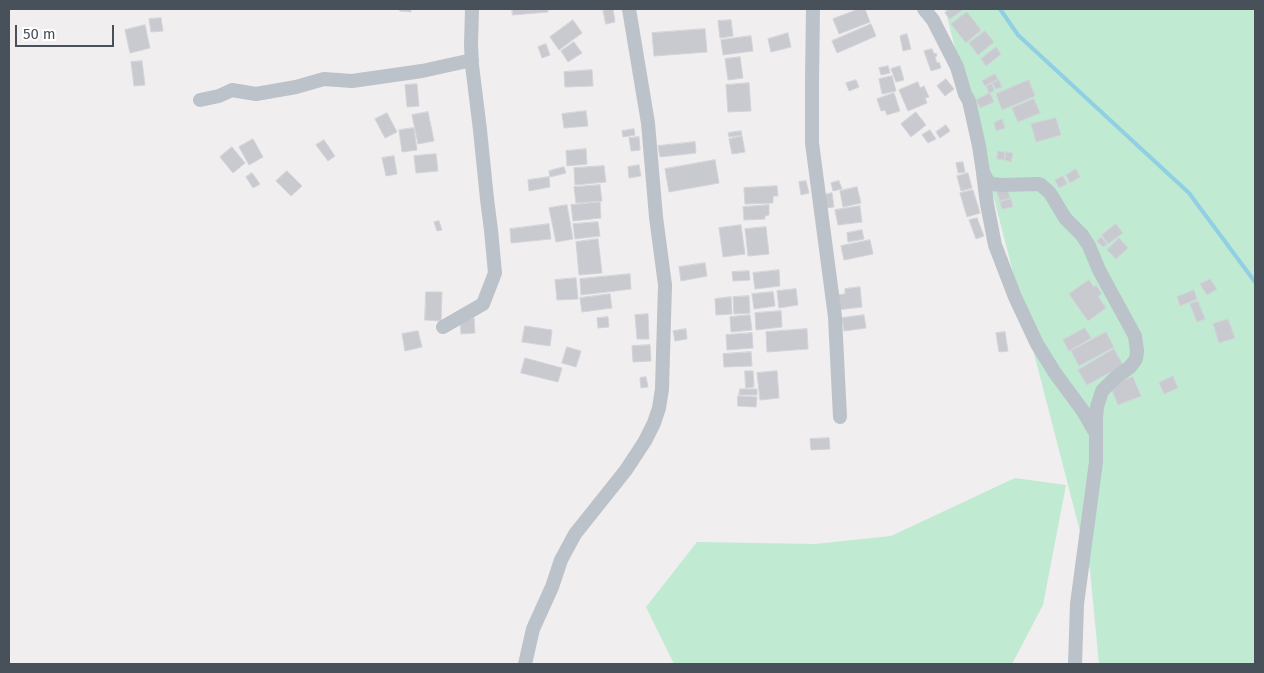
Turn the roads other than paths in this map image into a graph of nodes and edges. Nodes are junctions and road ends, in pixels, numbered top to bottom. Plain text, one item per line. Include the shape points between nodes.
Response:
1 (472, 9) edge
2 (629, 9) edge
3 (813, 9) edge
4 (924, 9) edge
5 (472, 60) junction
6 (200, 100) dead end
7 (983, 172) junction
8 (443, 327) dead end
9 (840, 417) dead end
10 (1096, 435) junction
11 (525, 664) edge
12 (1075, 664) edge

1 - 5 street
2 - 11 street via 648,123 665,285 659,408 645,441 575,534 561,560 533,629
3 - 9 street via 812,143 835,317
4 - 7 street via 957,67 969,101
5 - 6 street via 352,81 324,79 256,94 232,90
5 - 8 street via 495,273 483,304
7 - 10 street via 995,245 1015,297 1037,344
7 - 10 street via 992,184 1038,184 1050,194 1089,246 1135,336 1136,359 1102,392 1097,407
10 - 12 street via 1096,462 1077,604

